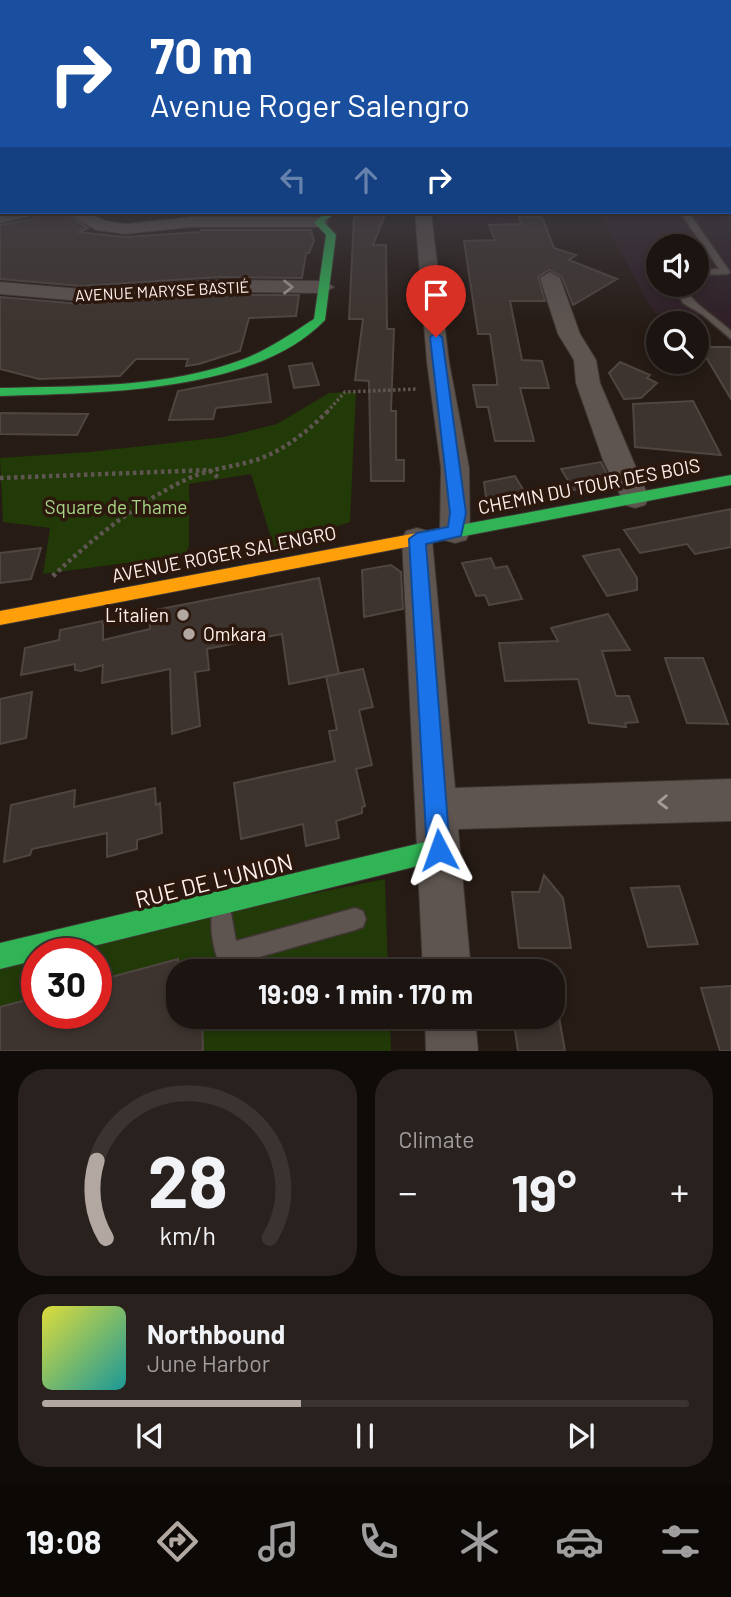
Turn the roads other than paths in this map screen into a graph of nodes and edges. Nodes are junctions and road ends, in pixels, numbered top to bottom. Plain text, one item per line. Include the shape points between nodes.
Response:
1 (330, 230) edge
2 (425, 230) edge
3 (709, 248) edge
4 (709, 272) edge
5 (550, 278) dead end
6 (324, 287) junction
7 (0, 288) edge
8 (684, 297) edge
9 (731, 336) edge
10 (0, 392) edge
11 (731, 480) edge
12 (635, 498) junction
13 (455, 532) junction
14 (417, 539) junction
15 (0, 618) edge
16 (731, 800) edge
17 (437, 829) junction
18 (221, 903) junction
19 (355, 919) dead end
20 (0, 956) edge
21 (446, 959) edge
22 (451, 1029) edge
23 (452, 1051) edge

1 - 6 street
2 - 13 street via 455,473
3 - 4 lane via 726,272
5 - 12 street
7 -> 6 street, AVENUE MARYSE BASTIÉ via 81,295 198,287
6 - 10 street via 319,320 309,332 251,361 142,383
8 - 9 lane
11 - 12 street, CHEMIN DU TOUR DES BOIS
12 - 13 street, CHEMIN DU TOUR DES BOIS
13 - 14 street, AVENUE ROGER SALENGRO
14 - 15 street, AVENUE ROGER SALENGRO
14 - 17 street
16 -> 17 street
17 - 18 street, RUE DE L'UNION
17 - 21 street
18 - 19 lane via 227,955
18 - 20 street, RUE DE L'UNION
22 - 23 street

